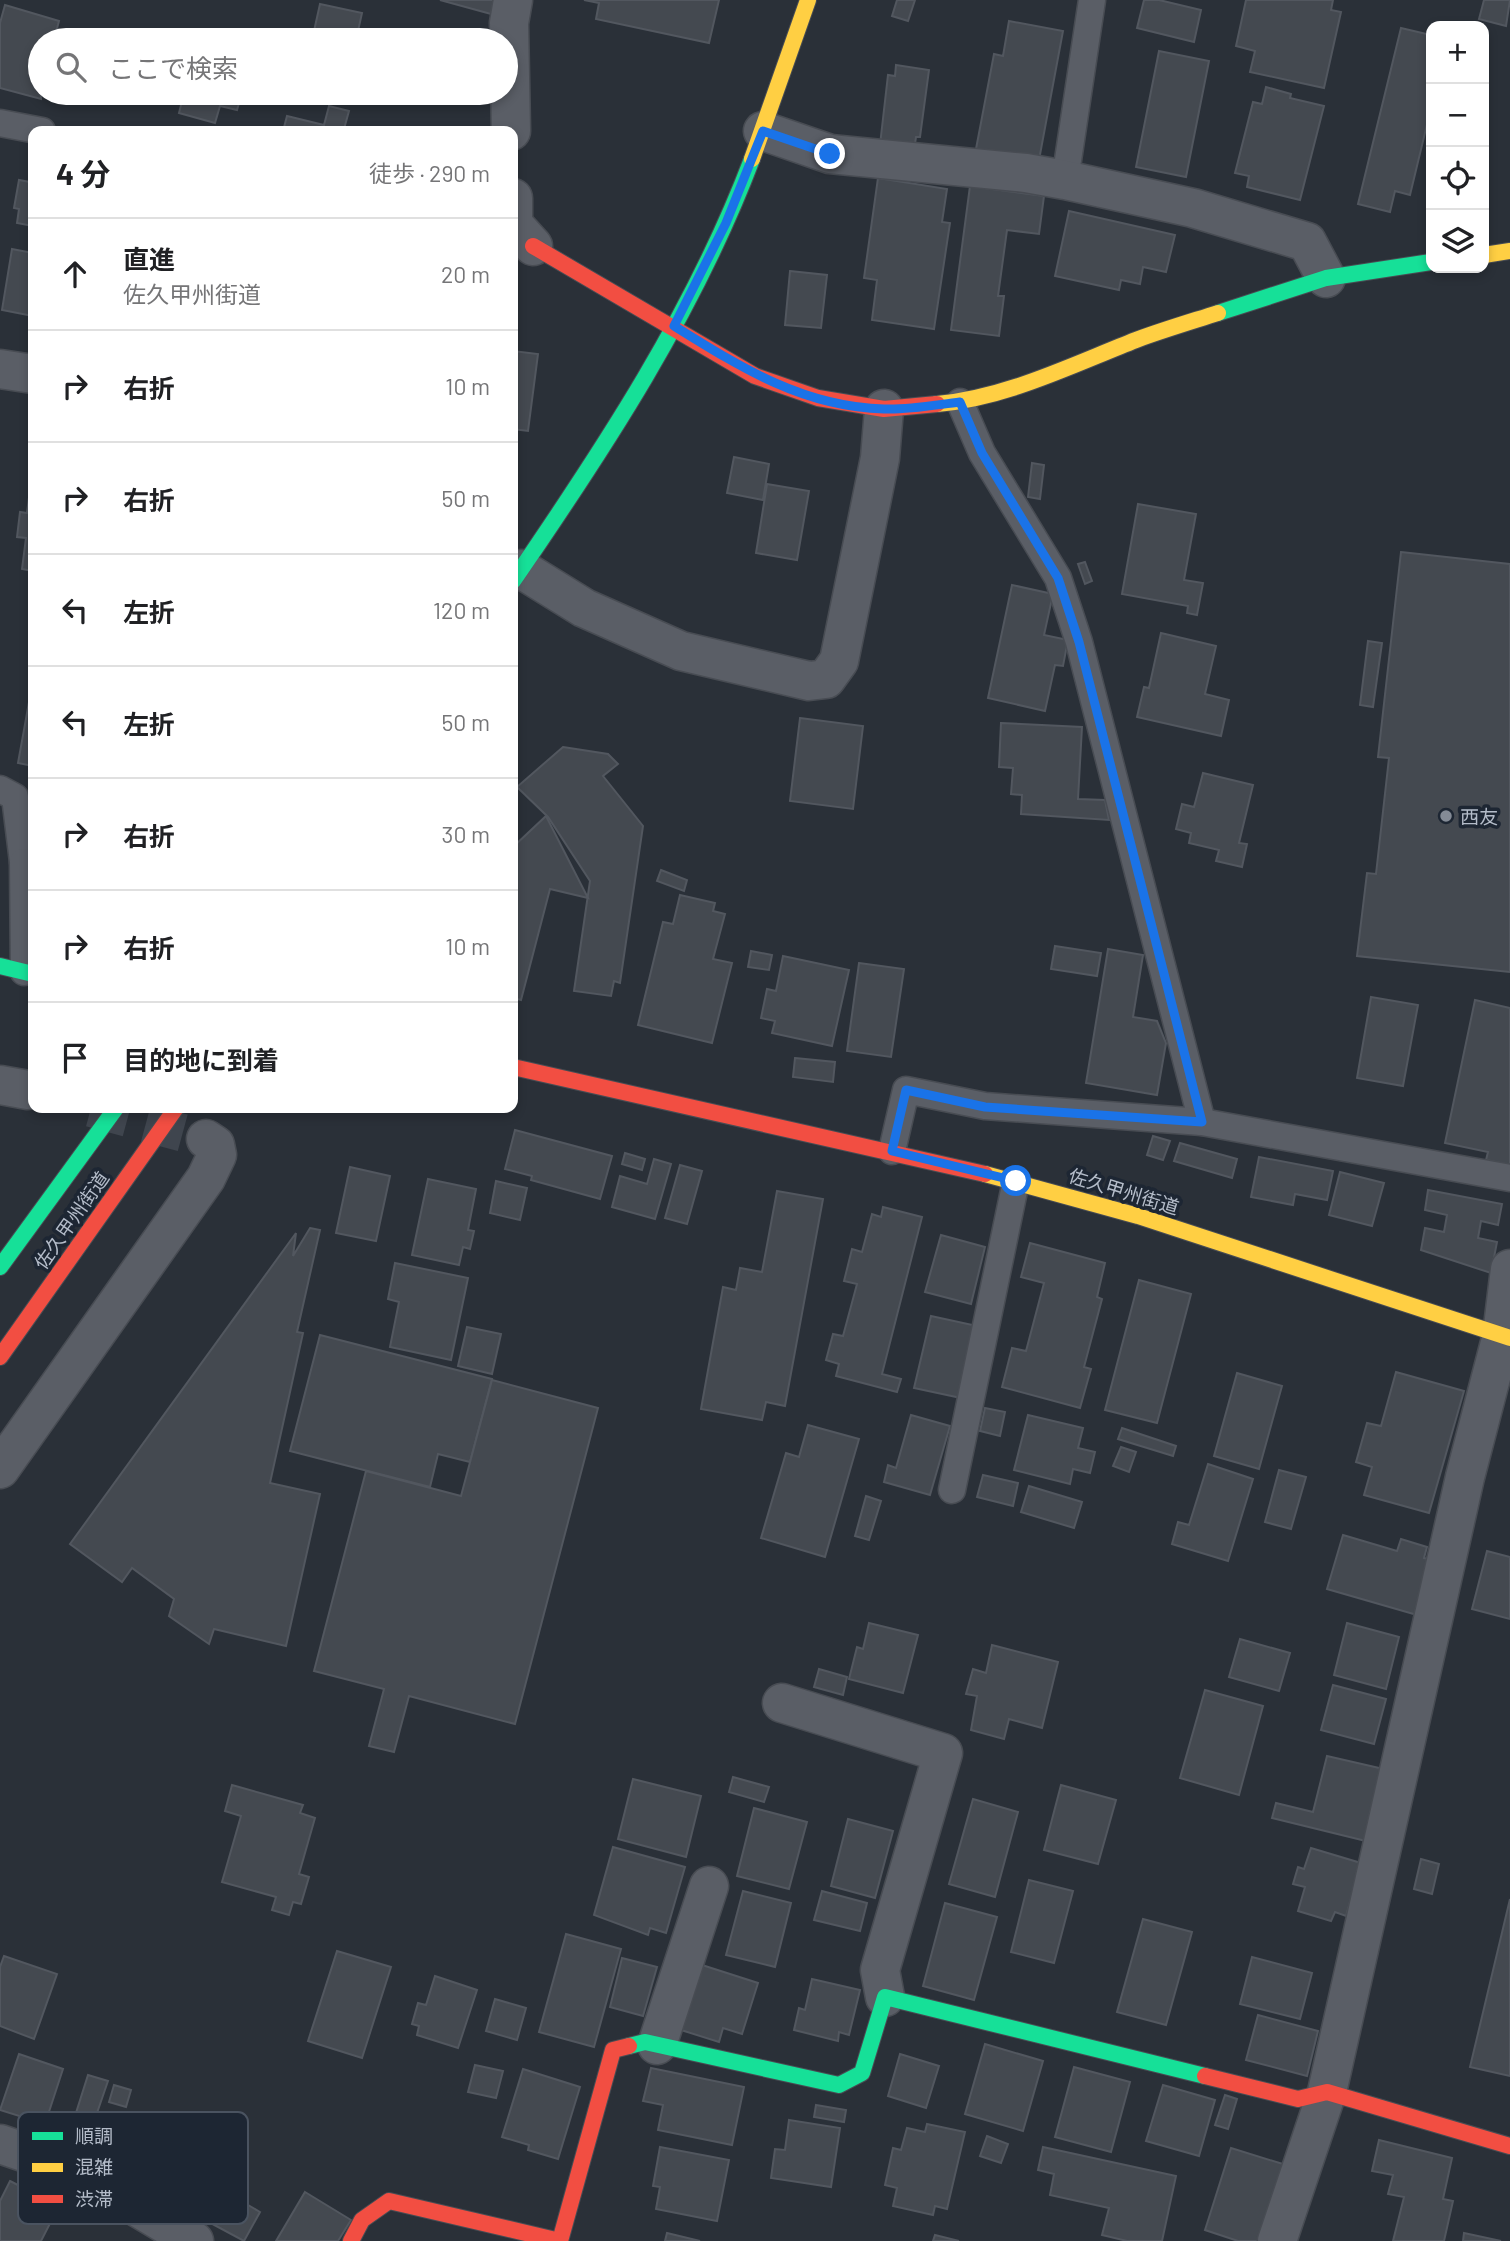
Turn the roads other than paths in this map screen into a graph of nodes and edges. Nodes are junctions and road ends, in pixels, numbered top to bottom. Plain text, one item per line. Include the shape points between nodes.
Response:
1 (513, 0) edge
2 (808, 0) edge
3 (1092, 0) edge
4 (509, 28) edge
5 (511, 105) edge
6 (0, 124) edge
7 (511, 126) edge
8 (28, 129) edge
9 (763, 131) junction
10 (1065, 180) junction
11 (518, 230) edge
12 (533, 246) joint
13 (1510, 250) edge
14 (1489, 253) edge
15 (1426, 263) edge
16 (1326, 278) junction
17 (674, 326) junction
18 (0, 369) edge
19 (28, 373) edge
20 (960, 402) junction
21 (884, 409) junction
22 (518, 574) edge
23 (518, 575) edge
24 (0, 789) edge
25 (28, 863) edge
26 (19, 971) edge
27 (518, 1068) edge
28 (112, 1113) edge
29 (172, 1113) edge
30 (1202, 1122) junction
31 (206, 1139) dead end
32 (892, 1151) junction
33 (1510, 1178) edge
34 (1016, 1181) junction
35 (0, 1267) edge
36 (1510, 1269) edge
37 (1506, 1337) edge
38 (0, 1357) edge
39 (0, 1469) edge
40 (952, 1490) dead end
41 (782, 1703) dead end
42 (709, 1886) dead end
43 (885, 1997) junction
44 (657, 2045) junction
45 (1327, 2092) junction
46 (0, 2144) edge
47 (1510, 2146) edge
48 (18, 2150) edge
49 (165, 2224) edge
50 (194, 2241) edge
51 (351, 2241) edge
52 (1278, 2241) edge

1 - 4 street
2 - 9 street
3 - 10 lane
5 - 7 street
6 - 8 lane
9 - 10 street via 830,154
9 - 17 street via 726,223
10 - 16 street via 1193,208 1307,242
11 - 12 street
12 - 17 street
13 - 14 street
15 - 16 street
16 - 20 street
17 - 21 street via 755,376 782,387 848,405
17 - 22 street via 614,431
18 - 19 street
20 - 21 street
20 - 30 lane via 982,453 1058,578 1079,642
21 - 23 street via 880,458 839,661 826,680 809,681 681,651
24 - 25 lane via 15,797
25 - 26 lane
27 - 32 street, 佐久甲州街道
28 - 35 street, 佐久甲州街道
29 - 38 street, 佐久甲州街道
30 - 32 lane via 985,1107 906,1090
30 - 33 lane
31 - 39 street via 215,1145 217,1155 206,1178
32 - 34 street, 佐久甲州街道
34 - 37 street, 佐久甲州街道 via 1138,1216
34 - 40 lane
36 - 37 street
37 - 45 street via 1465,1477
41 - 43 street via 943,1753 880,1970
42 - 44 street
43 - 44 street via 862,2073 839,2085
43 - 45 street via 1298,2099
44 - 51 street via 645,2042 613,2050 560,2241 389,2201 362,2220
45 - 47 street
45 - 52 street
46 - 48 street
49 - 50 street

